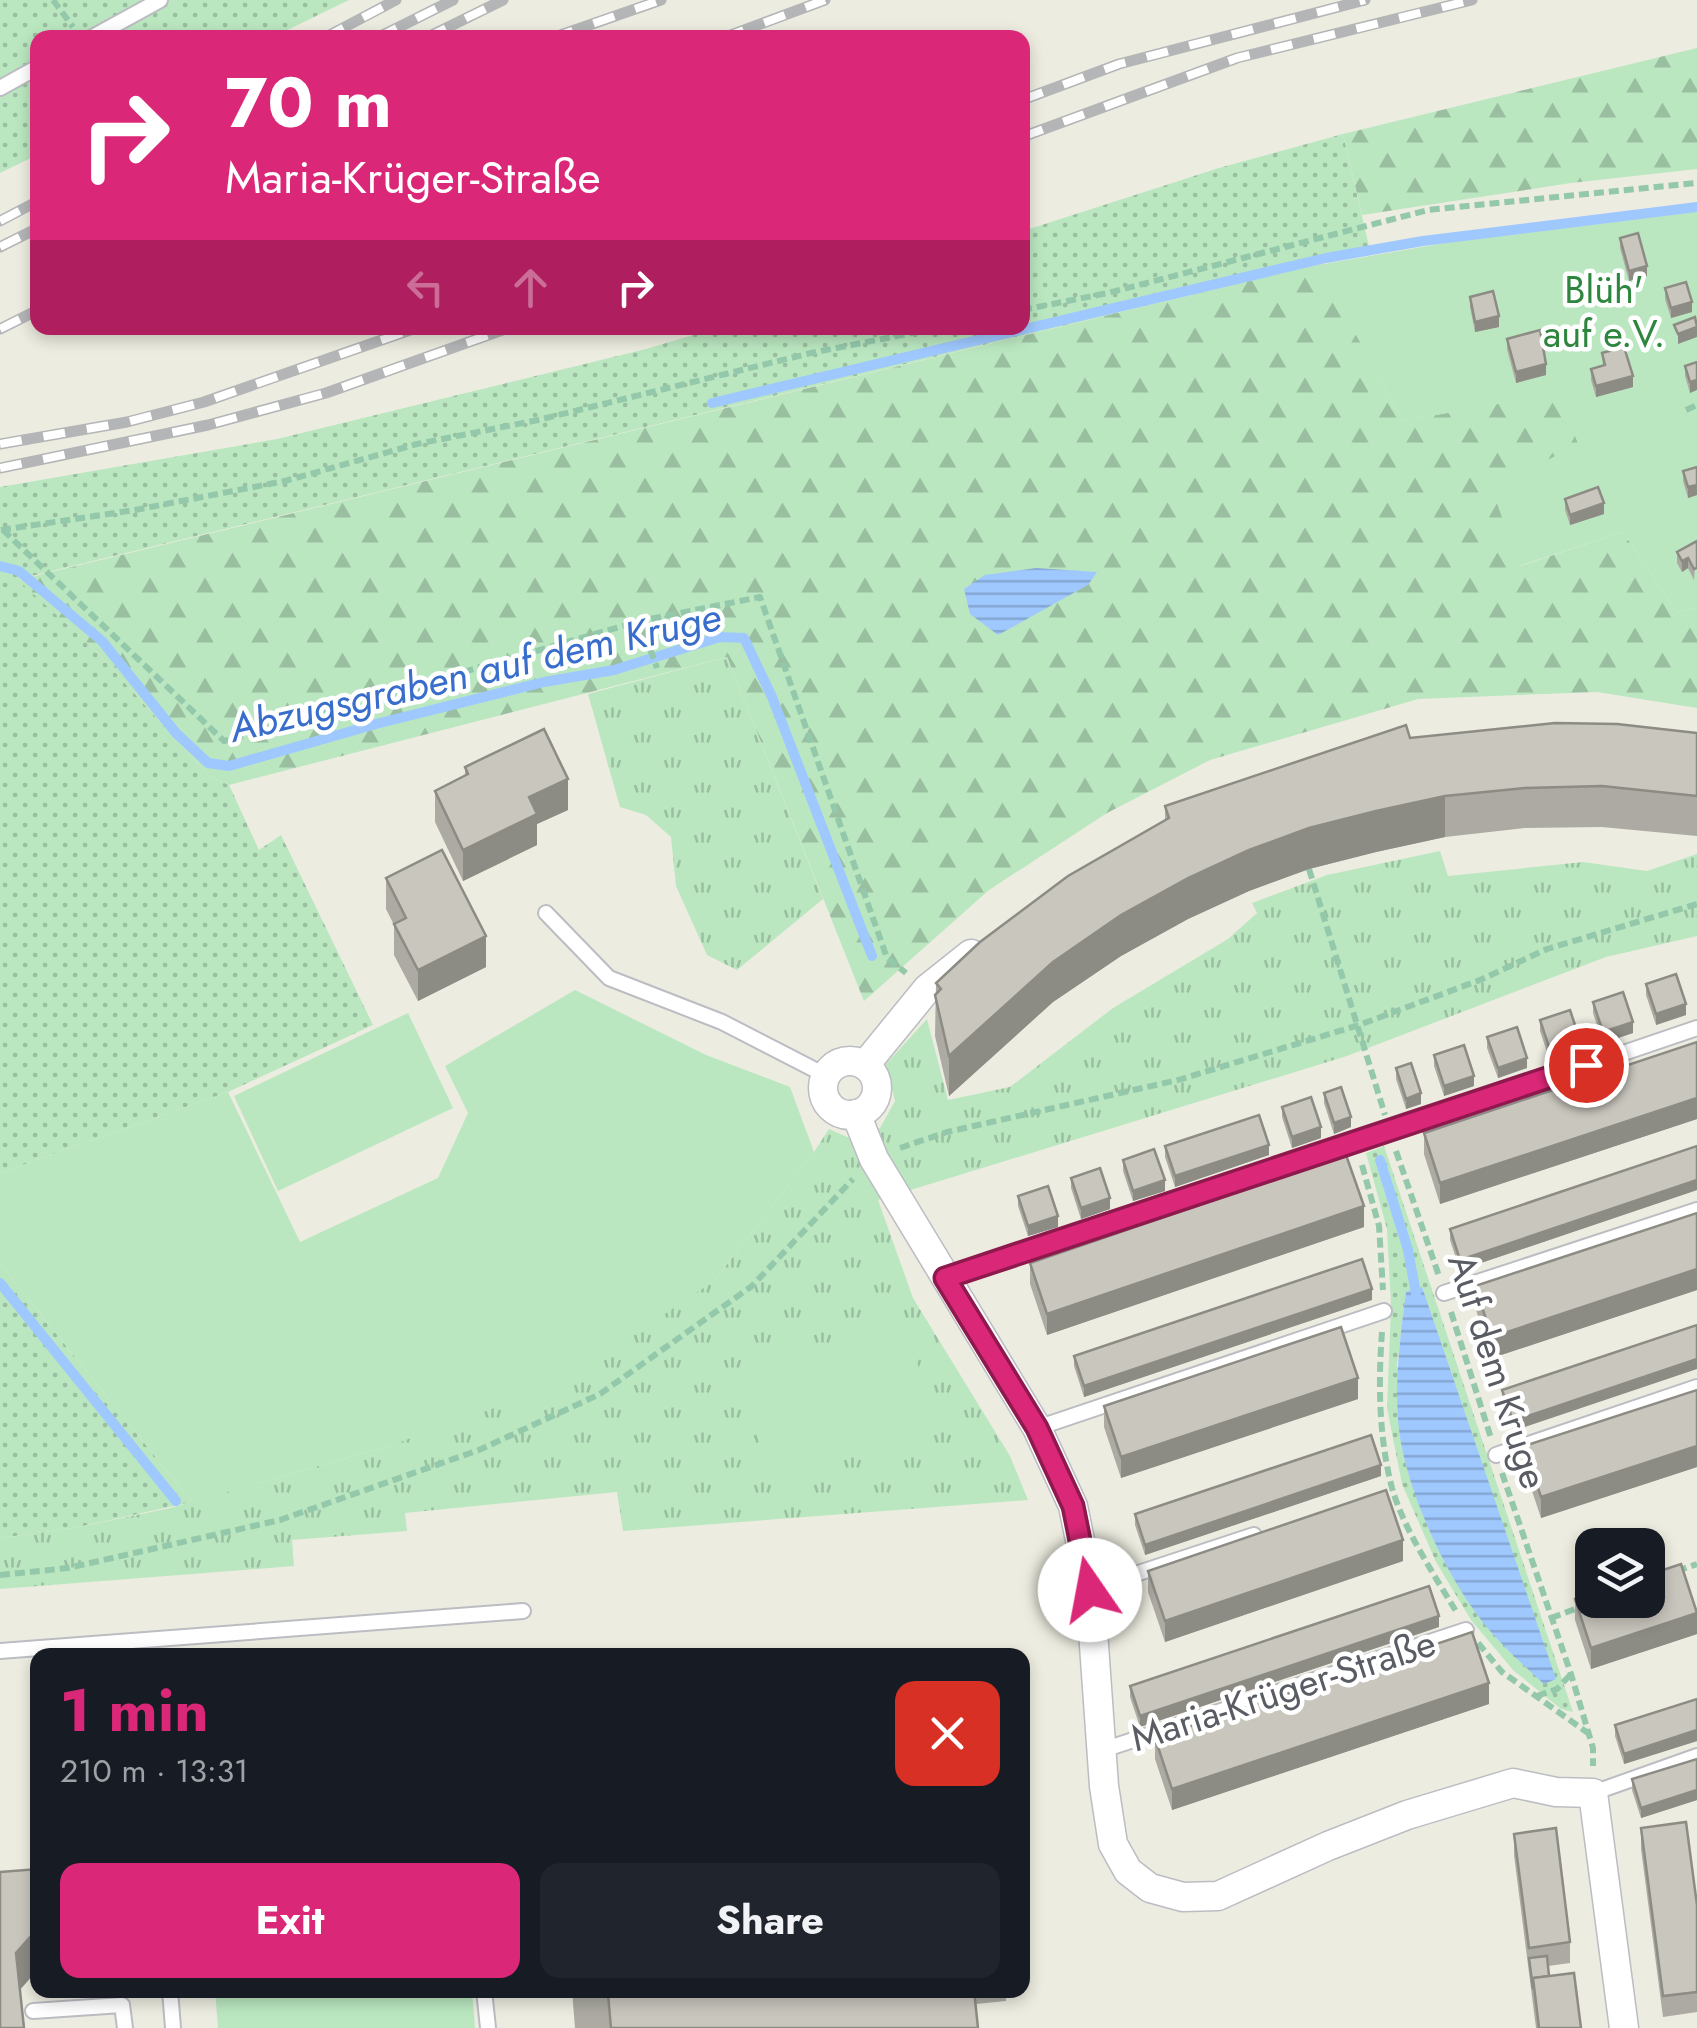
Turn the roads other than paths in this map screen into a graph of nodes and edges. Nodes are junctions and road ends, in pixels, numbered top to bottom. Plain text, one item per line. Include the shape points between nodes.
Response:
1 (160, 0) edge
2 (106, 30) edge
3 (30, 71) edge
4 (0, 88) edge
5 (546, 912) dead end
6 (998, 933) edge
7 (1697, 1028) edge
8 (865, 1065) junction
9 (825, 1076) junction
10 (856, 1114) junction
11 (1697, 1210) edge
12 (945, 1278) junction
13 (1444, 1293) road end
14 (1384, 1311) road end
15 (1697, 1388) edge
16 (1037, 1428) junction
17 (1496, 1455) road end
18 (1276, 1528) edge
19 (1090, 1590) junction
20 (523, 1612) dead end
21 (1466, 1630) edge
22 (142, 1648) edge
23 (30, 1650) edge
24 (0, 1651) edge
25 (1100, 1750) junction
26 (1697, 1756) edge
27 (1593, 1793) junction
28 (171, 1998) edge
29 (485, 1998) edge
30 (33, 2012) dead end
31 (124, 2028) edge
32 (173, 2028) edge
33 (488, 2028) edge
34 (1624, 2028) edge

1 - 2 lane
3 - 4 lane
5 - 9 lane via 609,978 722,1022
6 - 8 street via 926,990
7 - 12 lane
8 - 9 street via 847,1060
8 - 10 street via 877,1092
9 - 10 street via 828,1105
10 - 12 street, Maria-Krüger-Straße via 874,1158
11 - 13 lane
12 - 16 street, Maria-Krüger-Straße
14 - 16 lane
15 - 17 lane
16 - 19 street, Maria-Krüger-Straße via 1073,1506
18 - 19 lane
19 - 25 street, Maria-Krüger-Straße
20 - 22 lane
21 - 25 lane, Maria-Krüger-Straße
23 - 24 lane
25 - 27 street, Maria-Krüger-Straße via 1113,1844 1128,1871 1150,1888 1183,1897 1218,1896 1407,1814 1513,1784
26 - 27 lane
27 - 34 street
28 - 32 lane
29 - 33 lane
30 - 31 lane via 122,2006

